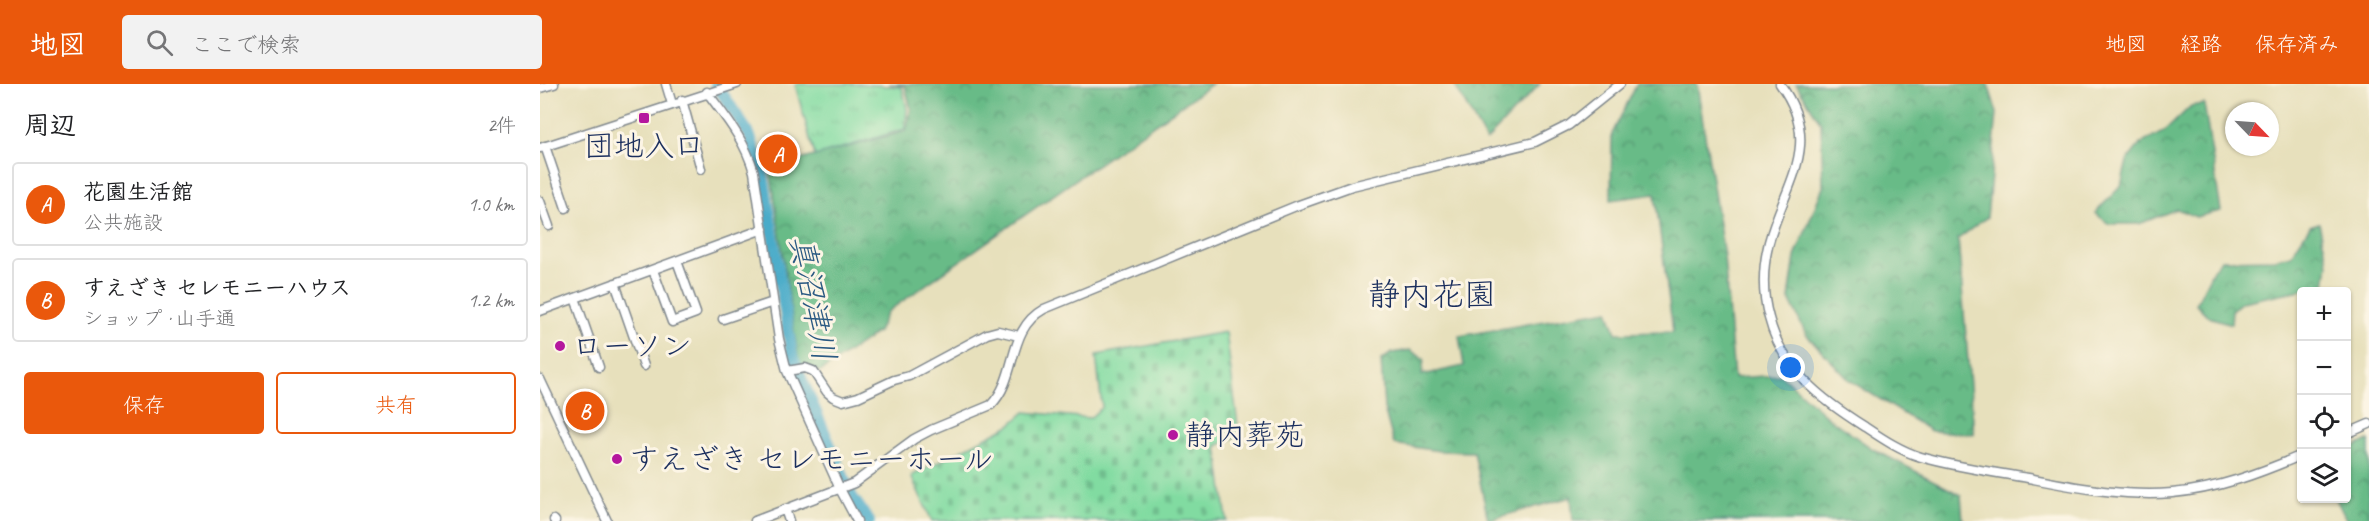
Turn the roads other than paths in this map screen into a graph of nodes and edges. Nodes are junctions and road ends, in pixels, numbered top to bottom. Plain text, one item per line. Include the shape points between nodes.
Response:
1 (554, 84) edge
2 (666, 84) edge
3 (1620, 84) edge
4 (1780, 84) edge
5 (732, 85) edge
6 (540, 88) edge
7 (709, 92) junction
8 (682, 100) junction
9 (672, 104) junction
10 (543, 147) edge
11 (701, 169) dead end
12 (540, 201) edge
13 (566, 208) dead end
14 (549, 226) dead end
15 (763, 229) junction
16 (677, 261) junction
17 (653, 270) junction
18 (615, 284) junction
19 (575, 298) junction
20 (773, 302) junction
21 (540, 311) edge
22 (723, 319) dead end
23 (1019, 336) junction
24 (644, 366) dead end
25 (599, 367) dead end
26 (789, 371) junction
27 (540, 379) edge
28 (2369, 424) edge
29 (2351, 432) edge
30 (2297, 457) edge
31 (841, 488) junction
32 (785, 510) junction
33 (607, 521) edge
34 (755, 521) edge
35 (789, 521) edge
36 (857, 521) edge

1 - 6 street
2 - 9 street
3 - 23 street via 1569,124 1536,142 1352,186 1296,206 1044,309 1031,317
4 - 30 street via 1795,110 1800,153 1769,243 1764,274 1766,302 1773,332 1790,365 1831,406 1896,446 1920,456 2127,494 2205,489
5 - 7 street
7 - 8 street
7 - 15 street via 749,154
8 - 9 street
8 - 11 street
9 - 10 street
10 - 13 street
12 - 14 street
15 - 16 street
15 - 20 street
16 - 17 street
16 - 17 street via 696,313 672,322
17 - 18 street
18 - 19 street
18 - 24 street
19 - 21 street
19 - 25 street
20 - 22 street
20 - 26 street
23 - 26 street via 998,331 987,334 909,376 843,401 833,397 813,371
23 - 31 street via 1007,381 991,405 914,439 854,483
26 - 31 street
27 - 33 street
28 - 29 street
31 - 32 street
31 - 36 street
32 - 34 street
32 - 35 street

